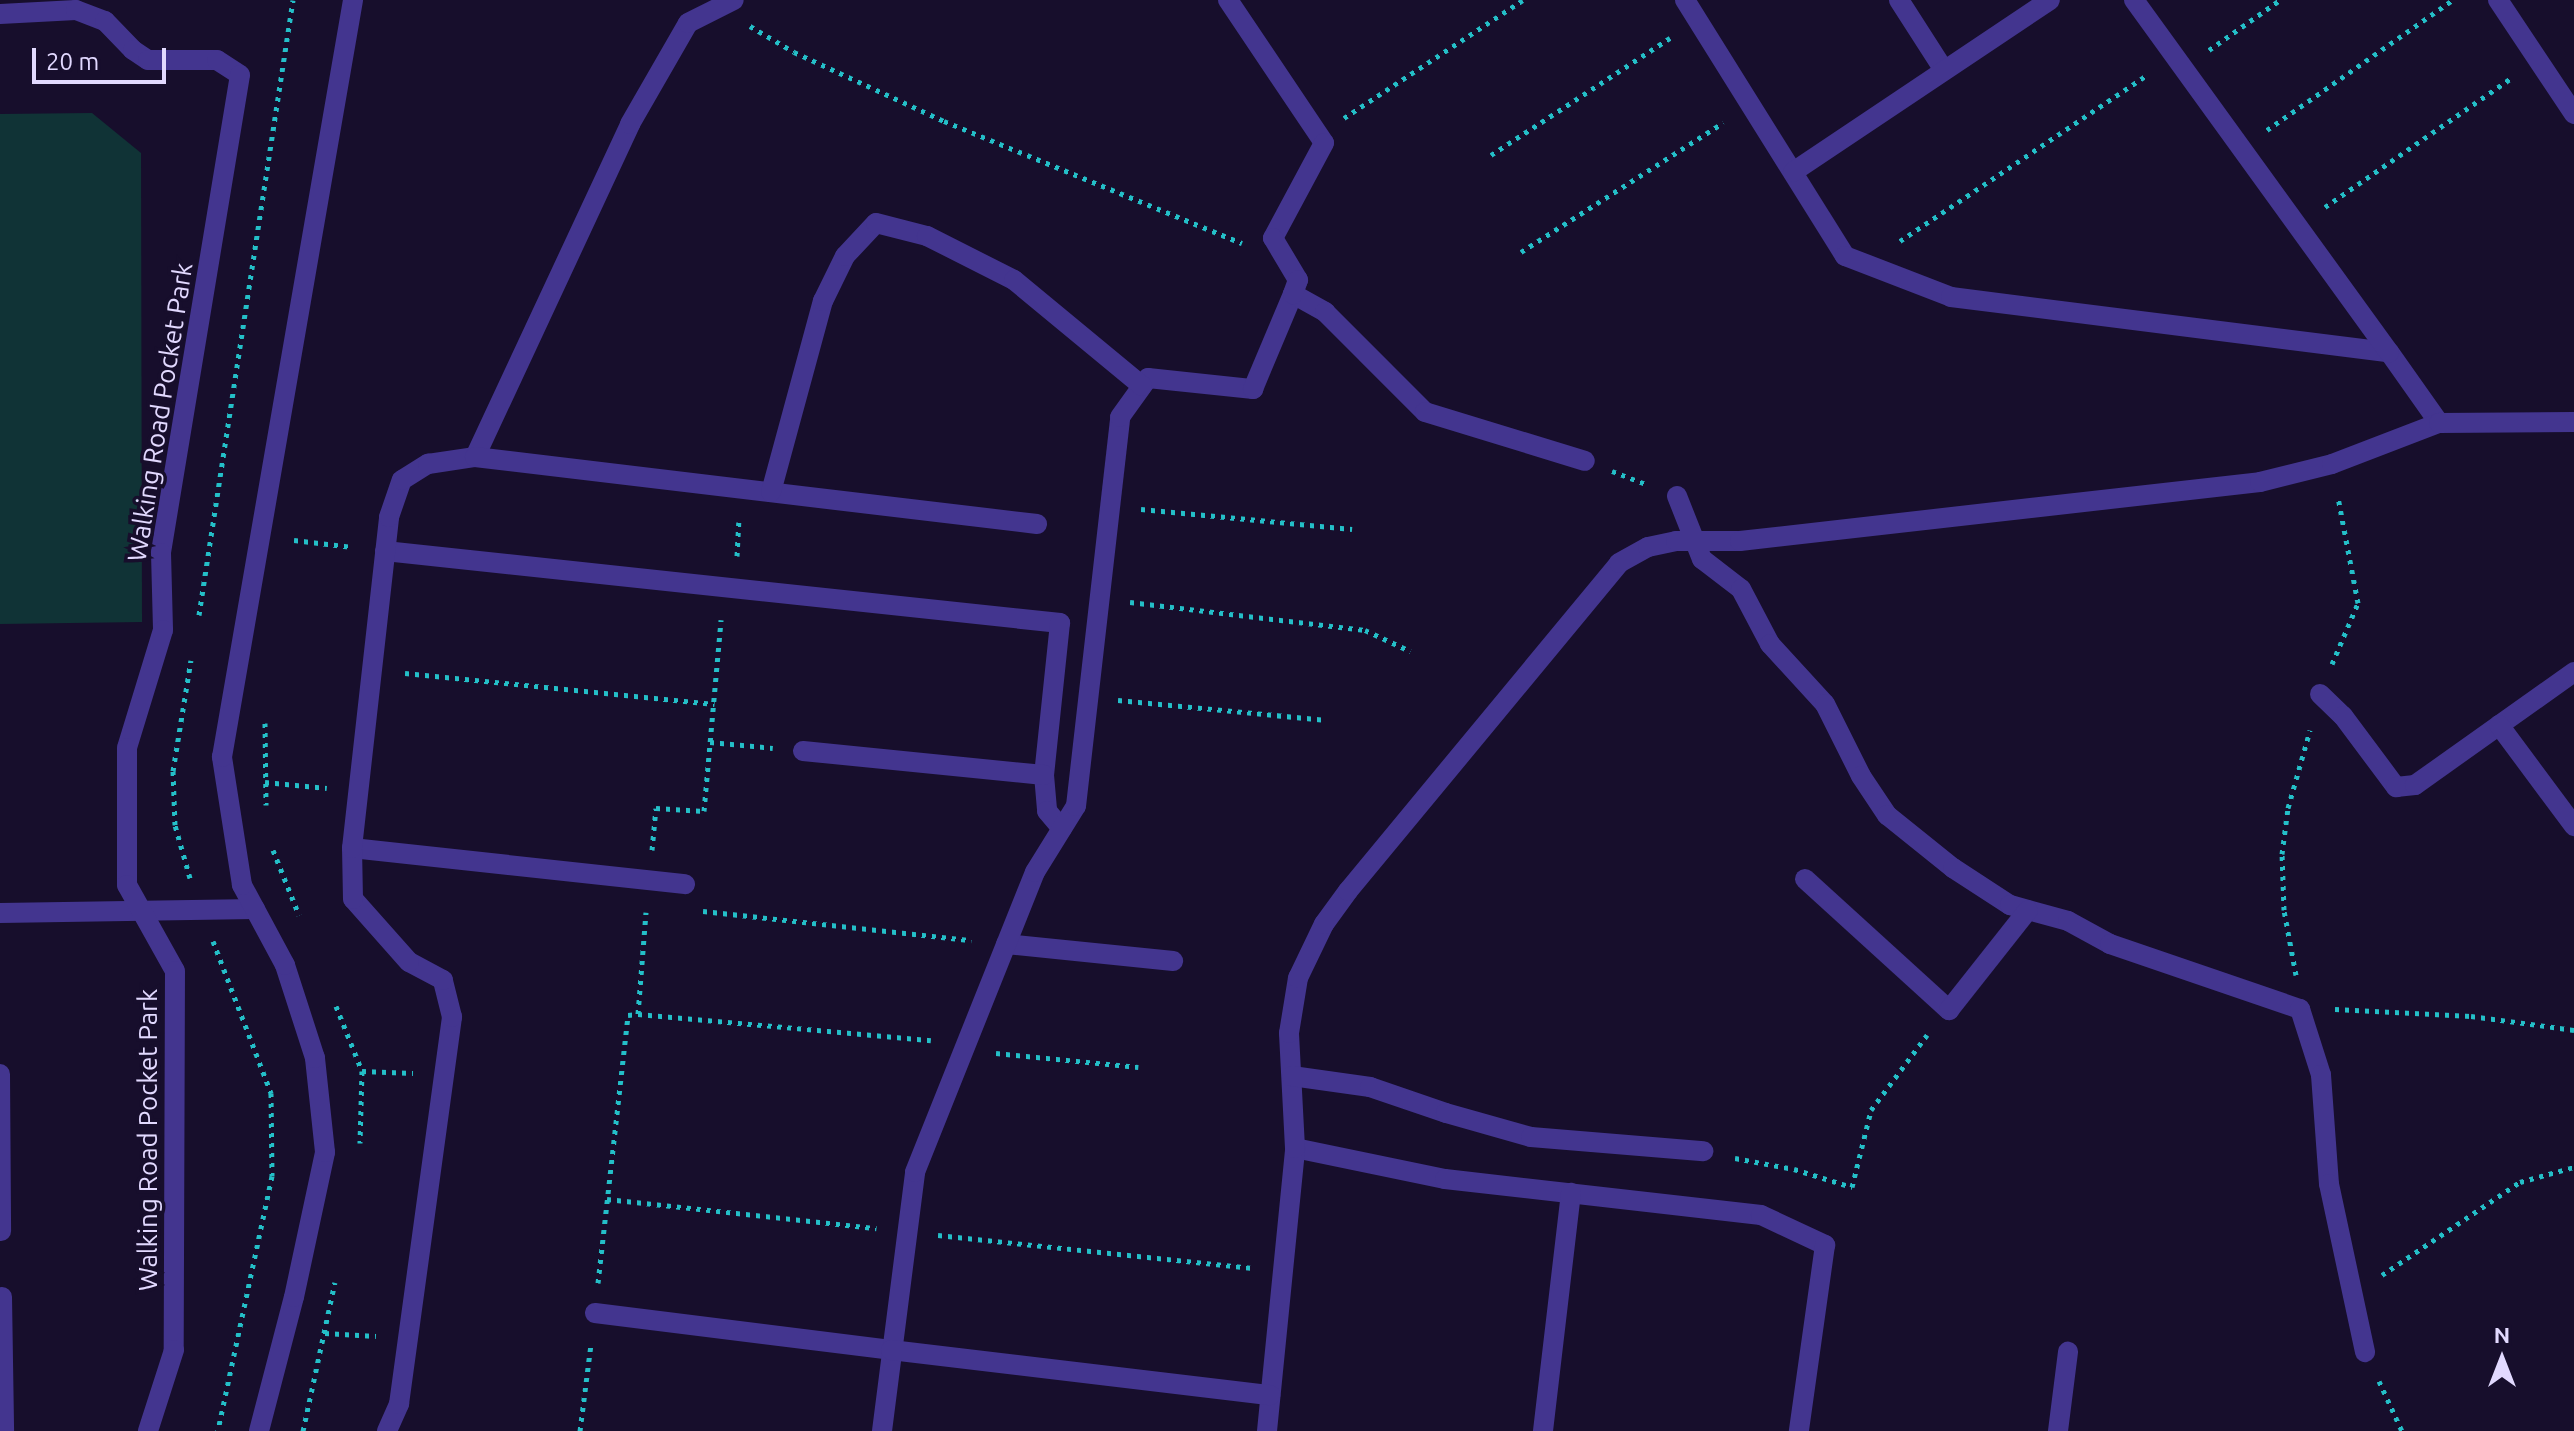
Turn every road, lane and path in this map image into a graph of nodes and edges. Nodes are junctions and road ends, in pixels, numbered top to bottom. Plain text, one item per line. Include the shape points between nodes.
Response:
1 (353, 0) edge
2 (1228, 0) edge
3 (1523, 0) edge
4 (1685, 0) edge
5 (1899, 0) edge
6 (2050, 0) edge
7 (2134, 0) edge
8 (2280, 0) edge
9 (2453, 0) edge
10 (2498, 0) edge
11 (739, 6) edge
12 (0, 14) edge
13 (1697, 20) junction
14 (2538, 60) junction
15 (2179, 62) junction
16 (1944, 70) junction
17 (1751, 105) junction
18 (2574, 114) edge
19 (1318, 135) junction
20 (2242, 148) junction
21 (1491, 155) dead end
22 (1793, 172) junction
23 (2298, 226) junction
24 (1521, 252) dead end
25 (1286, 259) junction
26 (1866, 264) junction
27 (1293, 294) junction
28 (2389, 352) junction
29 (1142, 386) junction
30 (2574, 422) edge
31 (2439, 423) junction
32 (475, 457) junction
33 (1585, 461) joint
34 (742, 489) junction
35 (771, 492) junction
36 (1677, 496) joint
37 (1112, 506) junction
38 (297, 524) dead end
39 (1037, 524) dead end
40 (1352, 529) dead end
41 (294, 540) junction
42 (1692, 541) junction
43 (385, 551) junction
44 (292, 554) dead end
45 (729, 588) junction
46 (1101, 599) junction
47 (1410, 651) dead end
48 (372, 669) junction
49 (2574, 672) edge
50 (2320, 694) dead end
51 (1089, 697) junction
52 (714, 704) junction
53 (265, 714) dead end
54 (1324, 720) dead end
55 (2499, 725) junction
56 (710, 742) junction
57 (803, 751) joint
58 (1044, 775) junction
59 (265, 782) junction
60 (358, 791) junction
61 (267, 811) dead end
62 (2574, 826) edge
63 (1062, 829) junction
64 (269, 840) dead end
65 (352, 848) junction
66 (649, 879) junction
67 (1805, 879) dead end
68 (685, 884) dead end
69 (255, 909) junction
70 (693, 910) dead end
71 (2028, 910) junction
72 (142, 911) junction
73 (0, 913) edge
74 (302, 922) dead end
75 (1006, 944) junction
76 (1173, 961) dead end
77 (330, 991) dead end
78 (2300, 1009) junction
79 (1949, 1010) junction
80 (638, 1014) junction
81 (2574, 1030) edge
82 (964, 1050) junction
83 (1138, 1067) dead end
84 (362, 1071) junction
85 (0, 1074) edge
86 (444, 1074) junction
87 (1292, 1076) junction
88 (359, 1147) dead end
89 (1295, 1148) junction
90 (1703, 1151) joint
91 (2574, 1167) edge
92 (1571, 1193) junction
93 (607, 1199) junction
94 (1, 1231) edge
95 (907, 1232) junction
96 (337, 1271) dead end
97 (1283, 1271) junction
98 (2352, 1295) junction
99 (2, 1297) edge
100 (595, 1313) junction
101 (325, 1333) junction
102 (408, 1337) junction
103 (891, 1350) junction
104 (2068, 1352) dead end
105 (2365, 1352) joint
106 (1270, 1395) junction
107 (4, 1431) edge
108 (148, 1431) edge
109 (259, 1431) edge
110 (303, 1431) edge
111 (387, 1431) edge
112 (580, 1431) edge
113 (882, 1431) edge
114 (1267, 1431) edge
115 (1543, 1431) edge
116 (1799, 1431) edge
117 (2058, 1431) edge
118 (2402, 1431) edge

1 - 69 street via 222,757 242,885
2 - 19 street
3 - 19 path
4 - 13 street
5 - 16 street
6 - 16 street
7 - 15 street
8 - 15 path
9 - 20 path
10 - 14 street
11 - 25 path via 750,26 807,59 959,127
11 - 32 street via 688,23 630,124
12 - 72 street, Walking Road Pocket Park via 76,10 105,21 148,60 217,60 240,75 161,553 163,630 127,748 127,885
13 - 17 street
13 - 21 path
14 - 18 street
14 - 23 path
15 - 20 street
15 - 26 path
16 - 22 street
17 - 22 street
17 - 24 path
19 - 25 street via 1324,143 1273,238
20 - 23 street
22 - 26 street via 1845,256
23 - 28 street
25 - 27 street via 1298,280
26 - 28 street via 1951,297
27 - 29 street via 1253,389 1148,378
27 - 33 street via 1325,312 1425,412
28 - 31 street
29 - 35 street via 1014,280 927,236 876,223 845,256 823,301
29 - 37 street via 1120,417
30 - 31 street
31 - 42 street via 2332,464 2260,482 1740,541
32 - 34 street
32 - 43 street via 428,464 402,480 389,517
33 - 36 path
34 - 35 street
34 - 45 path
35 - 39 street
36 - 42 street
37 - 40 path
37 - 46 street
38 - 41 path
41 - 43 path
41 - 44 path
42 - 71 street via 1702,559 1741,589 1770,644 1825,704 1887,815 1953,868 2010,905
42 - 87 street via 1648,547 1619,563 1348,891 1324,924 1298,978 1289,1033
43 - 45 street
43 - 48 street
45 - 52 path
45 - 58 street via 1060,623
46 - 47 path via 1365,630
46 - 51 street
48 - 52 path
48 - 60 street
49 - 55 street
50 - 55 street via 2396,787 2415,785
51 - 54 path
51 - 63 street via 1076,806
52 - 56 path
53 - 59 path
55 - 62 street
56 - 57 path
56 - 66 path via 704,811 656,808
57 - 58 street
58 - 63 street via 1047,811
59 - 60 path
59 - 61 path
60 - 65 street
63 - 75 street via 1035,872
64 - 74 path
65 - 66 street
65 - 86 street via 353,899 409,962 443,980 452,1017
66 - 68 street
66 - 80 path
67 - 79 street
69 - 72 street
69 - 109 street via 285,965 315,1058 325,1152
70 - 75 path
71 - 78 street
71 - 79 street
72 - 73 street
72 - 108 street, Walking Road Pocket Park via 175,971 174,1350
75 - 76 street
75 - 82 street
77 - 84 path
78 - 81 path via 2471,1016
78 - 98 street via 2321,1075 2329,1184
79 - 90 path via 1871,1110 1852,1187
80 - 82 path via 934,1040
80 - 93 path via 628,1015
82 - 83 path
82 - 95 street via 915,1172
84 - 86 path
84 - 88 path
85 - 94 street
86 - 102 street
87 - 89 street
87 - 90 street via 1370,1087 1531,1137
89 - 92 street via 1445,1179
89 - 97 street
91 - 98 path via 2520,1182
92 - 115 street
92 - 116 street via 1761,1215 1825,1245
93 - 95 path
93 - 100 path
95 - 97 path
95 - 103 street
96 - 101 path
97 - 106 street
98 - 105 street
99 - 107 street
100 - 103 street
100 - 112 path
101 - 102 path
101 - 110 path
102 - 111 street via 399,1404
103 - 106 street
103 - 113 street
104 - 117 street
105 - 118 path
106 - 114 street

